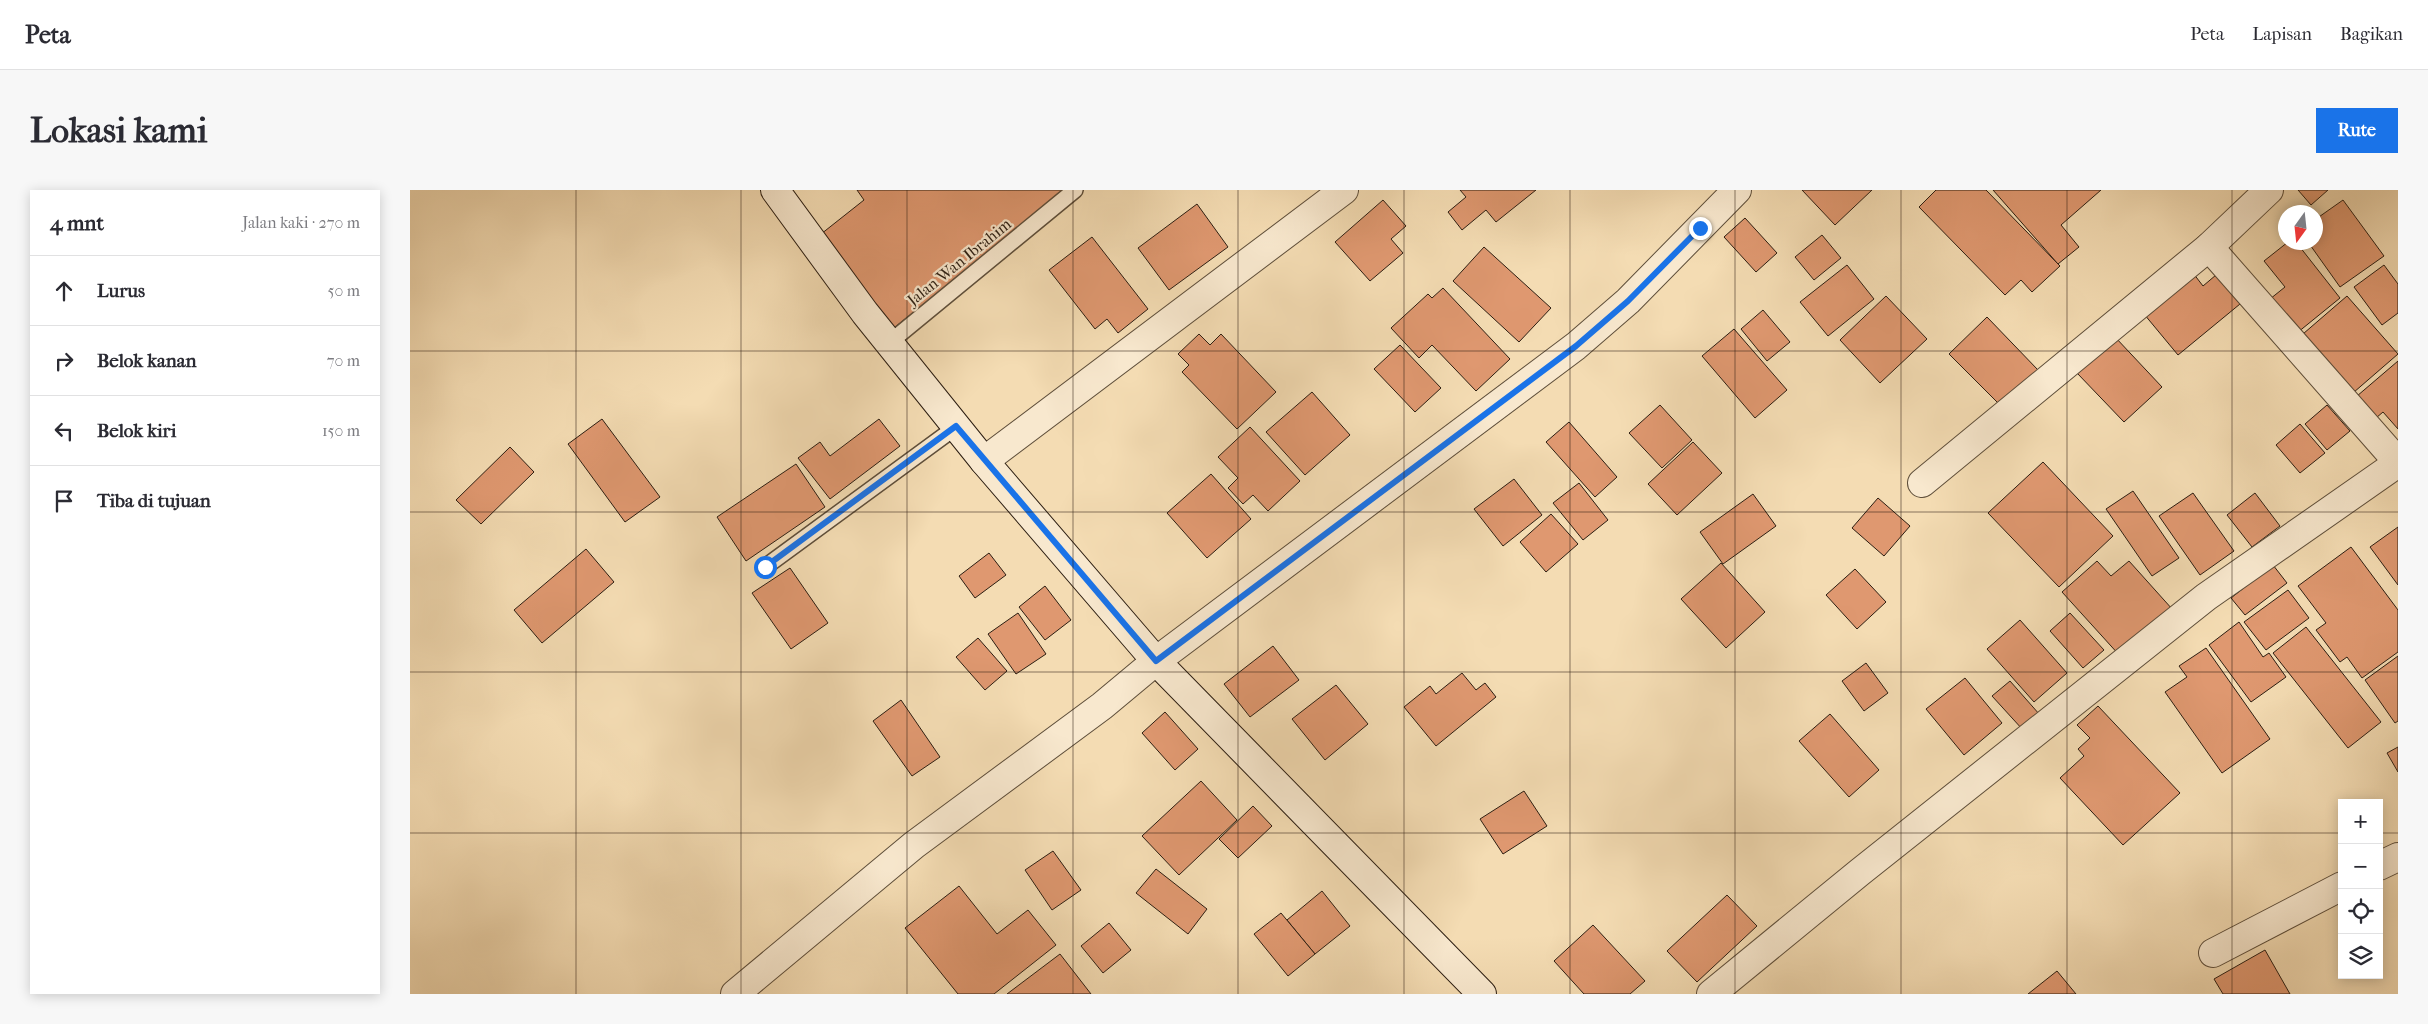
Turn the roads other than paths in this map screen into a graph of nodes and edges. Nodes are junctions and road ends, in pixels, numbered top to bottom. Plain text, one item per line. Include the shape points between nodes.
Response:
1 (775, 190) edge
2 (1075, 190) edge
3 (1344, 190) edge
4 (1737, 190) edge
5 (2269, 190) edge
6 (2210, 247) junction
7 (889, 343) junction
8 (956, 426) junction
9 (984, 460) junction
10 (2398, 462) edge
11 (1922, 483) dead end
12 (765, 567) dead end
13 (1156, 661) junction
14 (2398, 856) edge
15 (2383, 864) edge
16 (2338, 888) edge
17 (2214, 953) dead end
18 (734, 994) edge
19 (1482, 994) edge
20 (1711, 994) edge

1 - 7 street
2 - 7 lane, Jalan Wan Ibrahim
3 - 9 street
4 - 13 street via 1628,301 1576,346
5 - 6 street
6 - 10 street
6 - 11 street
7 - 8 street
8 - 9 street
8 - 12 lane
9 - 13 street
10 - 20 street via 2206,597
13 - 18 street via 1102,706 914,845
13 - 19 street
14 - 15 street
16 - 17 street

